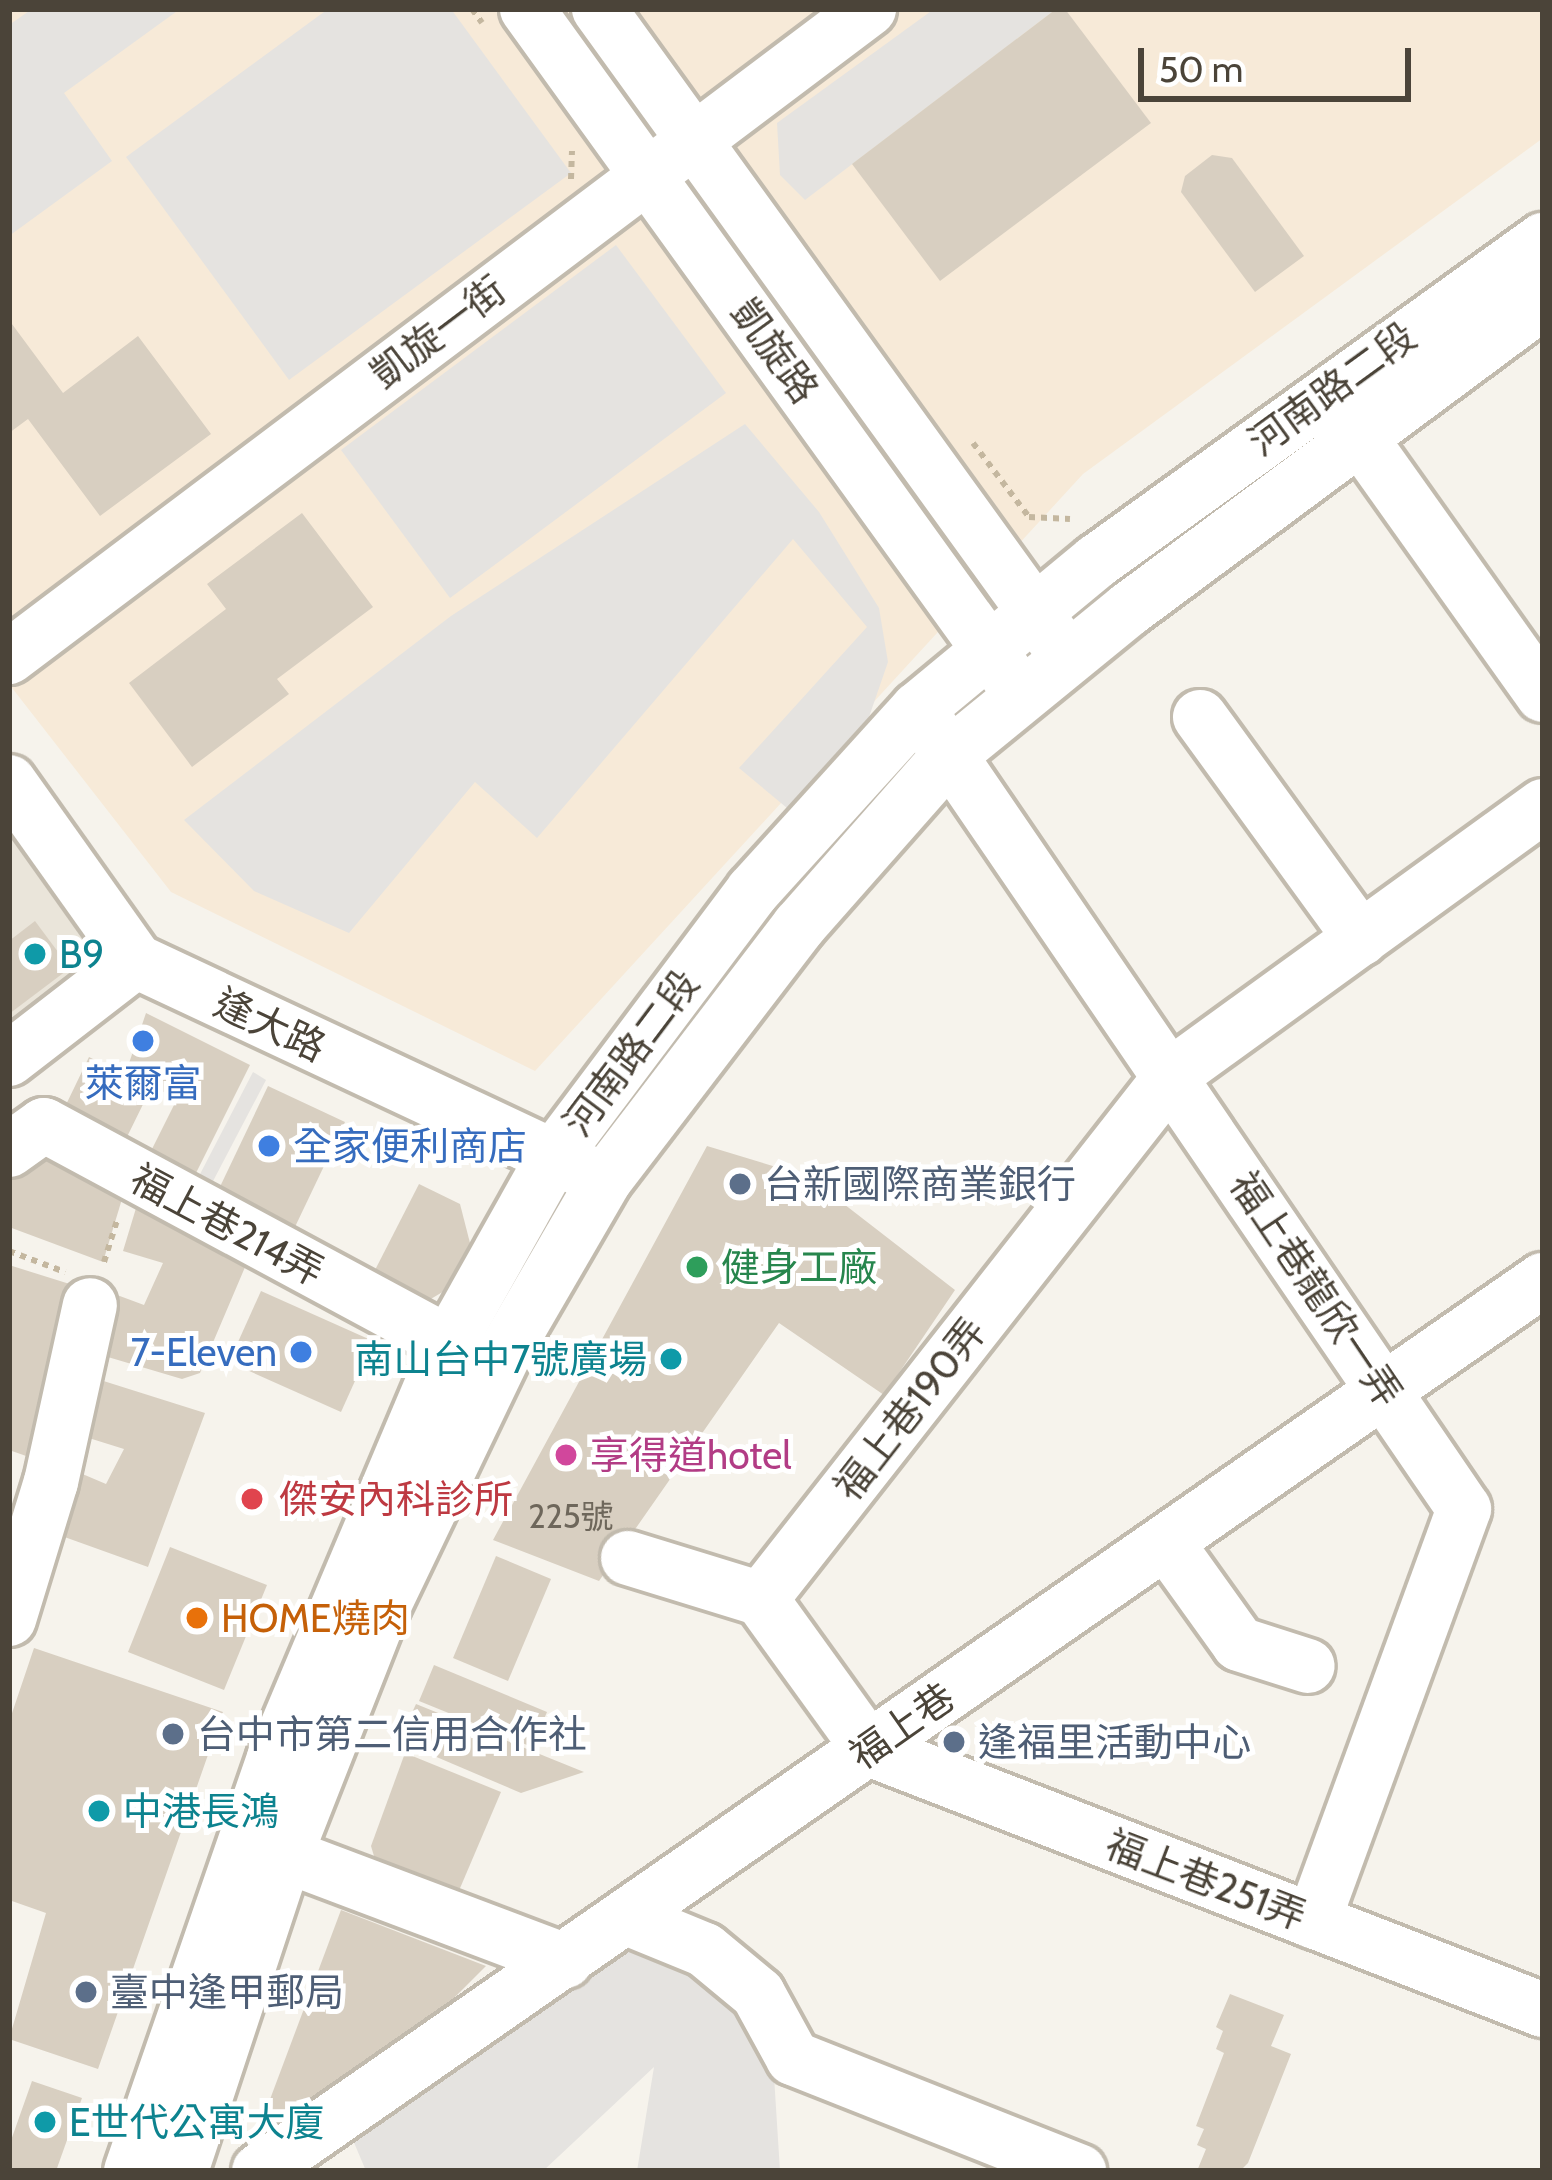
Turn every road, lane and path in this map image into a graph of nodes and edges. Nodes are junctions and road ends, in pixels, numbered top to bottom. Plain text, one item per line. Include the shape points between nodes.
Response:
1 (527, 9) edge
2 (599, 9) edge
3 (868, 9) edge
4 (692, 140) junction
5 (647, 175) junction
6 (1543, 240) edge
7 (1543, 302) edge
8 (1361, 439) junction
9 (1035, 613) junction
10 (989, 650) junction
11 (9, 657) edge
12 (1068, 658) junction
13 (1021, 694) junction
14 (1543, 695) edge
15 (918, 709) junction
16 (1199, 717) dead end
17 (950, 755) junction
18 (9, 782) edge
19 (1543, 806) edge
20 (1360, 939) junction
21 (136, 961) junction
22 (9, 1058) edge
23 (1172, 1075) junction
24 (9, 1150) edge
25 (554, 1156) junction
26 (604, 1181) junction
27 (121, 1207) dead end
28 (9, 1251) edge
29 (1543, 1280) edge
30 (93, 1295) junction
31 (449, 1343) junction
32 (1384, 1390) junction
33 (30, 1475) edge
34 (1166, 1542) junction
35 (628, 1558) dead end
36 (761, 1599) junction
37 (9, 1619) edge
38 (1308, 1666) dead end
39 (869, 1748) junction
40 (267, 1848) junction
41 (627, 1918) junction
42 (1313, 1921) junction
43 (565, 1961) junction
44 (1543, 2010) edge
45 (131, 2171) edge
46 (182, 2171) edge
47 (259, 2171) edge
48 (1078, 2171) edge

1 - 5 street, 凱旋路
2 - 4 street, 凱旋路
3 - 4 street, 凱旋一街
4 - 5 street, 凱旋一街
4 - 9 street, 凱旋路
5 - 10 street, 凱旋路
5 - 11 street, 凱旋一街
6 - 9 street, 河南路二段
7 - 8 street, 河南路二段
8 - 12 street, 河南路二段
8 - 14 street
9 - 10 street, 河南路二段
9 - 12 street, 凱旋路
10 - 13 street, 凱旋路
10 - 15 street, 河南路二段
12 - 13 street, 河南路二段
13 - 17 street, 河南路二段
15 - 17 street, 福上巷龍欣一弄
15 - 25 street, 河南路二段 via 753,891
16 - 20 street
17 - 23 street, 福上巷龍欣一弄
17 - 26 street, 河南路二段 via 799,926
18 - 21 street, 逢大路
19 - 20 street, 福上巷190弄
20 - 23 street, 福上巷190弄
21 - 22 street
21 - 25 street, 逢大路
23 - 32 street, 福上巷龍欣一弄
23 - 36 street, 福上巷190弄
24 - 31 street, 福上巷214弄 via 44,1125
25 - 26 street, 逢大路
25 - 31 street, 河南路二段
26 - 40 street, 河南路二段 via 505,1352
27 - 30 path
28 - 30 path
29 - 32 street, 福上巷
30 - 33 street
31 - 40 street, 河南路二段 via 274,1758
32 - 34 street, 福上巷
32 - 42 street, 福上巷龍欣一弄 via 1464,1509
33 - 37 street
34 - 38 street via 1240,1644
34 - 39 street, 福上巷
35 - 36 street
36 - 39 street
39 - 41 street, 福上巷
39 - 42 street, 福上巷251弄
40 - 43 street
40 - 45 street, 河南路二段
40 - 46 street, 河南路二段
41 - 43 street, 福上巷
41 - 48 street via 705,1950 758,1994 793,2058
42 - 44 street, 福上巷251弄
43 - 47 street, 福上巷

